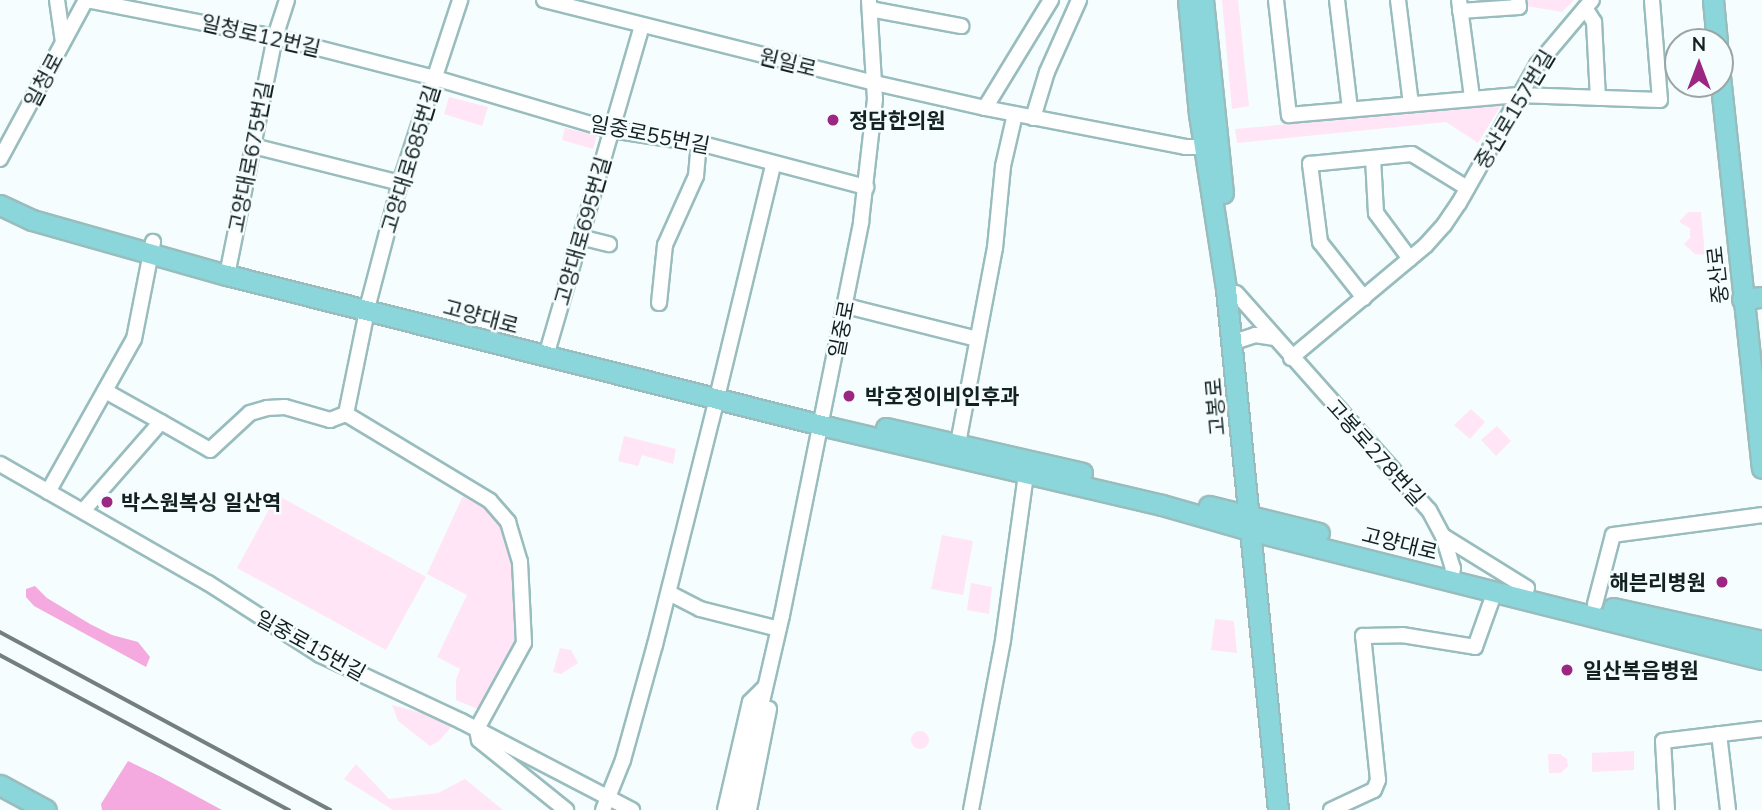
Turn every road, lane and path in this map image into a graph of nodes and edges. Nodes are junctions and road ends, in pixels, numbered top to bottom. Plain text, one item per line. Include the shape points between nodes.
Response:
1 (57, 0) edge
2 (86, 0) edge
3 (287, 0) edge
4 (460, 0) edge
5 (544, 0) edge
6 (1051, 0) edge
7 (1188, 0) edge
8 (1203, 0) edge
9 (1276, 0) edge
10 (1337, 0) edge
11 (1398, 0) edge
12 (1518, 0) edge
13 (1652, 0) edge
14 (1713, 0) edge
15 (1076, 1) edge
16 (869, 4) edge
17 (1588, 4) edge
18 (1459, 6) edge
19 (642, 26) junction
20 (961, 26) dead end
21 (1716, 28) edge
22 (275, 37) junction
23 (62, 42) junction
24 (435, 78) junction
25 (875, 83) junction
26 (1518, 95) junction
27 (1472, 98) junction
28 (1598, 98) junction
29 (1722, 98) edge
30 (1411, 104) junction
31 (985, 108) junction
32 (1350, 109) junction
33 (1015, 114) junction
34 (1033, 118) junction
35 (611, 130) junction
36 (699, 144) junction
37 (253, 146) junction
38 (1211, 147) junction
39 (1373, 158) junction
40 (0, 159) edge
41 (773, 165) junction
42 (400, 183) junction
43 (866, 187) junction
44 (1467, 188) junction
45 (0, 194) edge
46 (0, 205) edge
47 (580, 237) junction
48 (609, 244) dead end
49 (152, 248) junction
50 (1410, 259) junction
51 (228, 269) junction
52 (1236, 293) junction
53 (1762, 297) edge
54 (1364, 298) junction
55 (1741, 299) junction
56 (659, 303) dead end
57 (846, 306) junction
58 (367, 310) junction
59 (1275, 338) junction
60 (976, 339) junction
61 (1240, 340) junction
62 (548, 351) junction
63 (1291, 358) junction
64 (105, 391) junction
65 (717, 398) junction
66 (346, 414) junction
67 (823, 419) junction
68 (161, 422) junction
69 (957, 451) junction
70 (0, 464) edge
71 (1027, 467) junction
72 (1762, 468) edge
73 (48, 492) junction
74 (83, 511) junction
75 (1762, 515) edge
76 (1254, 523) junction
77 (1443, 536) junction
78 (1452, 574) junction
79 (1527, 588) junction
80 (1495, 591) junction
81 (669, 593) junction
82 (1595, 604) junction
83 (779, 629) junction
84 (1762, 641) edge
85 (1762, 659) edge
86 (766, 686) junction
87 (477, 729) junction
88 (1762, 729) edge
89 (1719, 734) junction
90 (0, 785) edge
91 (0, 792) edge
92 (606, 804) edge
93 (33, 810) edge
94 (46, 810) edge
95 (566, 810) edge
96 (632, 810) edge
97 (725, 810) edge
98 (737, 810) edge
99 (749, 810) edge
100 (971, 810) edge
101 (1279, 810) edge
102 (1286, 810) edge
103 (1331, 810) edge
104 (1667, 810) edge
105 (1728, 810) edge

1 - 23 street
2 - 22 street, 일청로12번길
2 - 23 street, 일청로
3 - 22 street, 고양대로675번길
4 - 24 street, 고양대로685번길
5 - 19 street, 원일로
6 - 31 street
7 - 38 main road, 고봉로
8 - 38 main road, 고봉로
9 - 32 street via 1289,115
10 - 32 street
11 - 30 street
12 - 18 street via 1519,7
13 - 28 street via 1660,100
14 - 21 main road
15 - 34 street
16 - 20 street, 일중로
16 - 25 street, 일중로
17 - 26 street, 중산로157번길 via 1549,47
17 - 28 street via 1594,22
18 - 27 street
19 - 25 street, 원일로
19 - 35 street, 고양대로695번길
22 - 24 street, 일청로12번길
22 - 37 street, 고양대로675번길
23 - 40 street, 일청로
24 - 35 street, 일중로55번길
24 - 42 street, 고양대로685번길
25 - 31 street, 원일로
25 - 43 street, 일중로
26 - 27 street
26 - 28 street
26 - 44 street, 중산로157번길
27 - 30 street
29 - 55 main road, 중산로
30 - 32 street
31 - 33 street, 원일로
33 - 34 street, 원일로
33 - 60 street
34 - 38 street, 원일로
35 - 36 street, 일중로55번길
35 - 47 street, 고양대로695번길
36 - 41 street, 일중로55번길
36 - 56 street via 696,176 665,246
37 - 42 street
37 - 51 street, 고양대로675번길
38 - 52 main road, 고봉로
38 - 76 main road, 고봉로
39 - 44 street, 중산로157번길 via 1412,154
39 - 50 street via 1376,213
39 - 54 street, 중산로157번길 via 1310,164 1320,242
41 - 43 street, 일중로55번길
41 - 65 street
42 - 58 street, 고양대로685번길
43 - 57 street, 일중로
44 - 50 street, 중산로157번길 via 1444,225
45 - 49 main road, 고양대로
46 - 49 main road, 고양대로 via 32,220
47 - 48 street
47 - 62 street, 고양대로695번길
49 - 51 main road, 고양대로
49 - 64 street via 134,339
50 - 54 street, 중산로157번길
51 - 58 main road, 고양대로
52 - 59 street, 고봉로278번길
52 - 61 main road, 고봉로
53 - 55 main road
54 - 63 street, 중산로157번길
55 - 72 main road, 중산로
57 - 60 street
57 - 67 street, 일중로
58 - 62 main road, 고양대로
58 - 66 street
59 - 61 street via 1255,335
59 - 63 street, 고봉로278번길
60 - 69 street
61 - 76 main road, 고봉로
62 - 65 main road, 고양대로
62 - 67 main road, 고양대로
63 - 77 street, 고봉로278번길 via 1429,510
64 - 68 street
64 - 73 street
65 - 67 main road, 고양대로
65 - 81 street
66 - 68 street via 330,420 285,407 267,408 250,413 210,450
66 - 87 street via 490,501 508,522 520,562 524,643
67 - 69 main road, 고양대로
67 - 83 street, 일중로
68 - 74 street
69 - 71 main road, 고양대로
70 - 73 street, 일중로15번길
71 - 76 main road, 고양대로 via 1162,505
71 - 100 street via 1003,640
73 - 74 street, 일중로15번길
74 - 87 street, 일중로15번길 via 320,655
75 - 82 street via 1613,535
76 - 78 main road, 고양대로
76 - 101 main road, 고봉로
76 - 102 main road, 고봉로
77 - 78 street, 고봉로278번길
77 - 79 street
78 - 79 main road, 고양대로
78 - 80 main road, 고양대로
79 - 82 main road, 고양대로
80 - 85 main road, 고양대로
80 - 103 street via 1475,647 1402,635 1363,636 1378,780 1374,790
81 - 83 street via 700,609
81 - 92 street
82 - 84 main road, 고양대로
83 - 86 street, 일중로
86 - 97 street, 일중로 via 750,702
86 - 98 street, 일중로
86 - 99 street, 일중로 via 769,714
87 - 92 street, 일중로15번길
87 - 95 street via 479,740
88 - 89 street
89 - 104 street via 1663,741
89 - 105 street
90 - 94 main road
91 - 93 main road
92 - 96 street, 일중로15번길

